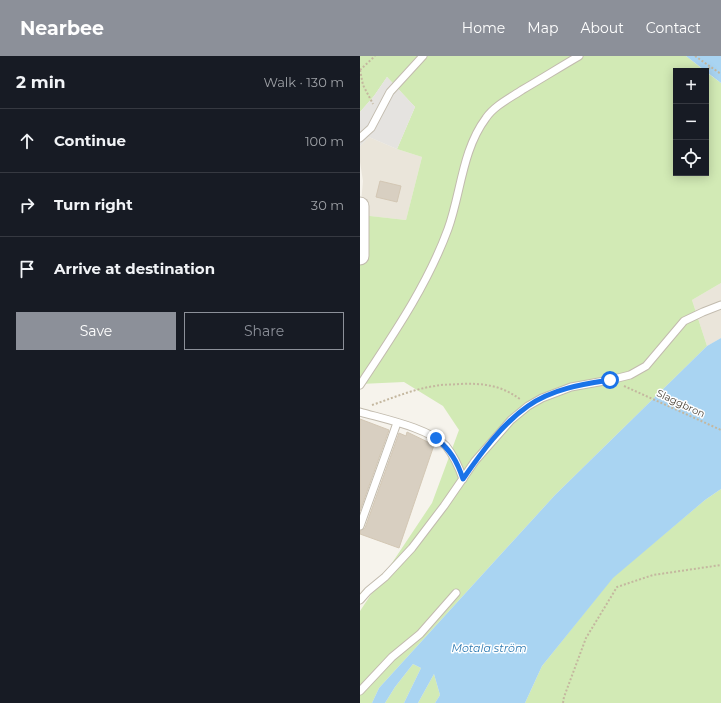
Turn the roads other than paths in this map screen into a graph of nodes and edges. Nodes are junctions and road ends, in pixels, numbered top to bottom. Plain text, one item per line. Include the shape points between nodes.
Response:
1 (423, 56) edge
2 (579, 56) edge
3 (360, 138) edge
4 (360, 206) edge
5 (360, 256) edge
6 (721, 305) edge
7 (360, 385) edge
8 (360, 412) edge
9 (397, 423) junction
10 (463, 479) junction
11 (360, 526) edge
12 (456, 593) dead end
13 (360, 600) edge
14 (360, 691) edge

1 - 3 lane via 390,92 371,128
2 - 7 lane via 498,106 482,122 474,135 448,229 433,265 408,311
4 - 5 street
6 - 10 lane via 684,321 646,366 630,375 572,387 528,406 496,436
8 - 9 lane
9 - 10 lane via 436,438 458,464
9 - 11 lane
10 - 13 lane via 412,548
12 - 14 lane via 420,634 392,657

